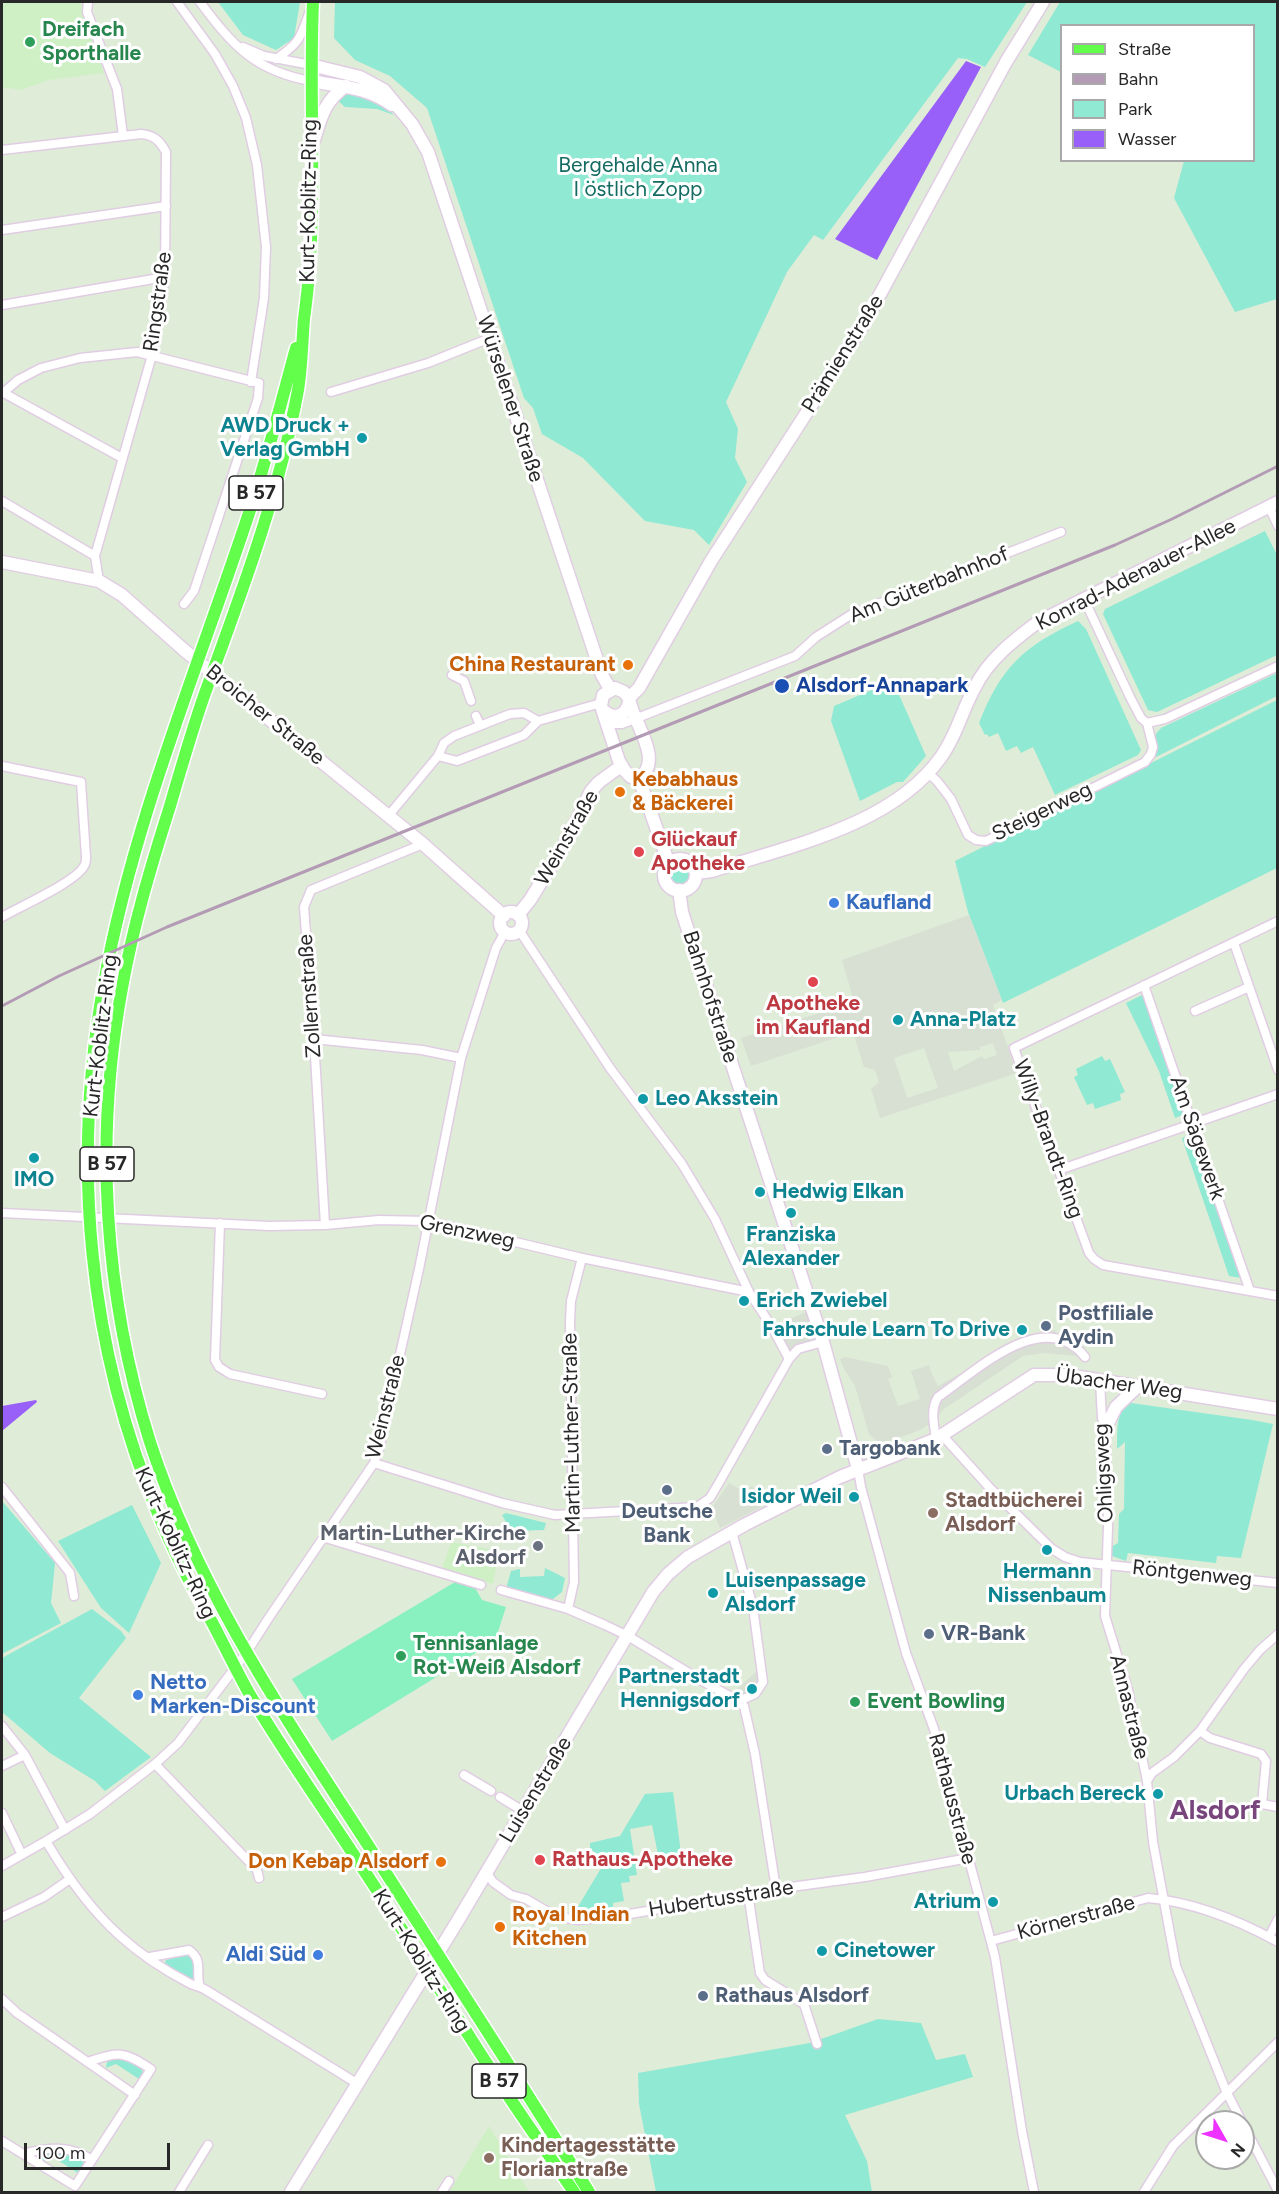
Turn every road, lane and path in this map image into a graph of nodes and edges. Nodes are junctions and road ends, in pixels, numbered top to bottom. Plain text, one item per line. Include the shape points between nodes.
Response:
1 (88, 2) edge
2 (177, 2) edge
3 (200, 2) edge
4 (1043, 2) edge
5 (313, 3) edge
6 (232, 41) junction
7 (276, 59) junction
8 (311, 65) junction
9 (311, 81) junction
10 (346, 86) junction
11 (402, 112) junction
12 (123, 136) junction
13 (2, 150) edge
14 (312, 150) junction
15 (166, 206) junction
16 (2, 230) edge
17 (165, 277) junction
18 (2, 305) edge
19 (304, 321) junction
20 (490, 338) junction
21 (152, 355) junction
22 (255, 383) junction
23 (3, 392) edge
24 (331, 392) dead end
25 (122, 458) junction
26 (2, 501) edge
27 (1273, 505) edge
28 (1278, 526) edge
29 (1061, 532) dead end
30 (95, 556) junction
31 (2, 562) edge
32 (99, 581) junction
33 (1083, 599) junction
34 (184, 604) dead end
35 (198, 661) junction
36 (1278, 666) edge
37 (213, 673) junction
38 (452, 675) dead end
39 (610, 689) junction
40 (629, 700) junction
41 (471, 701) dead end
42 (603, 711) junction
43 (476, 716) dead end
44 (636, 720) junction
45 (538, 721) junction
46 (1147, 723) junction
47 (480, 725) junction
48 (438, 756) junction
49 (2, 766) edge
50 (621, 766) junction
51 (928, 773) junction
52 (639, 779) junction
53 (389, 815) junction
54 (423, 843) junction
55 (669, 864) junction
56 (696, 873) junction
57 (679, 890) junction
58 (518, 915) junction
59 (504, 916) junction
60 (2, 917) edge
61 (1278, 921) edge
62 (519, 930) junction
63 (504, 932) junction
64 (1234, 943) junction
65 (1144, 985) junction
66 (1249, 987) junction
67 (1195, 1011) dead end
68 (314, 1039) junction
69 (461, 1058) junction
70 (1278, 1070) edge
71 (1278, 1094) edge
72 (1192, 1122) junction
73 (1059, 1170) junction
74 (2, 1213) edge
75 (89, 1218) junction
76 (107, 1219) junction
77 (428, 1221) junction
78 (220, 1223) junction
79 (325, 1225) junction
80 (582, 1258) junction
81 (1250, 1291) junction
82 (749, 1292) junction
83 (1278, 1296) edge
84 (824, 1342) junction
85 (1084, 1357) dead end
86 (789, 1359) junction
87 (1100, 1381) junction
88 (1137, 1387) junction
89 (322, 1394) dead end
90 (1278, 1408) edge
91 (1105, 1429) junction
92 (939, 1437) junction
93 (374, 1463) junction
94 (858, 1469) junction
95 (2, 1487) edge
96 (573, 1515) junction
97 (732, 1532) junction
98 (325, 1535) junction
99 (1107, 1564) junction
100 (1278, 1583) edge
101 (481, 1585) dead end
102 (501, 1590) dead end
103 (74, 1596) dead end
104 (568, 1609) junction
105 (1278, 1635) edge
106 (628, 1636) junction
107 (247, 1652) junction
108 (236, 1667) junction
109 (739, 1701) junction
110 (2, 1726) edge
111 (1200, 1731) junction
112 (25, 1755) junction
113 (155, 1764) junction
114 (2, 1766) edge
115 (464, 1775) dead end
116 (1147, 1781) junction
117 (491, 1791) dead end
118 (500, 1797) dead end
119 (1278, 1808) edge
120 (523, 1811) junction
121 (2, 1813) edge
122 (65, 1830) junction
123 (46, 1841) junction
124 (22, 1855) junction
125 (969, 1858) junction
126 (2, 1866) edge
127 (486, 1872) junction
128 (259, 1878) dead end
129 (70, 1879) junction
130 (776, 1889) junction
131 (748, 1893) junction
132 (1162, 1900) junction
133 (2, 1917) edge
134 (1278, 1919) edge
135 (1269, 1937) junction
136 (991, 1941) junction
137 (1278, 1942) edge
138 (437, 1952) junction
139 (150, 1958) junction
140 (426, 1969) junction
141 (200, 1987) junction
142 (2, 1999) edge
143 (1278, 2042) edge
144 (817, 2044) dead end
145 (87, 2062) junction
146 (358, 2084) junction
147 (1226, 2091) junction
148 (135, 2094) junction
149 (1236, 2110) edge
150 (2, 2141) edge
151 (208, 2145) dead end
152 (1255, 2146) edge
153 (23, 2154) junction
154 (92, 2160) junction
155 (449, 2181) dead end
156 (1278, 2191) edge
157 (179, 2193) edge
158 (291, 2193) edge
159 (442, 2193) edge
160 (574, 2193) edge
161 (589, 2193) edge
162 (1034, 2193) edge
163 (1144, 2193) edge

1 - 12 street via 87,12 117,89
2 - 22 street via 233,86 246,118 257,165 266,247
3 - 6 street
4 - 40 main road, Prämienstraße via 1006,62 866,322 711,561
5 - 7 street via 300,39
5 - 8 main road, B 57
6 - 7 street
6 - 9 street via 264,67
7 - 8 street
8 - 9 main road, B 57
8 - 11 main road, Würselener Straße via 373,83
9 - 10 main road, Würselener Straße
9 - 14 main road, Kurt-Koblitz-Ring / B 57
10 - 11 main road, Würselener Straße via 370,92
10 - 14 main road via 331,97 323,110
11 - 20 main road, Würselener Straße via 428,152
12 - 13 street, Ringstraße
12 - 15 street, Ringstraße via 149,135 166,152
14 - 19 main road, Kurt-Koblitz-Ring / B 57
15 - 16 street
15 - 17 street, Ringstraße
17 - 18 street
17 - 21 street, Ringstraße
19 - 35 main road, Kurt-Koblitz-Ring / B 57 via 269,452
19 - 37 main road, Kurt-Koblitz-Ring / B 57 via 299,384 283,457 265,523
20 - 24 street via 428,363
20 - 39 main road, Würselener Straße via 602,675
21 - 22 street
21 - 23 street via 137,352 80,358 41,368
21 - 25 street, Ringstraße
22 - 34 street via 258,398 194,591
23 - 25 street
25 - 30 street, Ringstraße
26 - 30 street
27 - 28 street
27 - 33 main road, Konrad-Adenauer-Allee
29 - 44 street, Am Güterbahnhof via 852,614 795,656
30 - 32 street, Ringstraße
31 - 32 main road, Broicher Straße
32 - 35 main road, Broicher Straße
33 - 46 street, Steigerweg via 1130,697
33 - 51 main road, Konrad-Adenauer-Allee via 1038,622 989,665 955,732
35 - 37 main road, Broicher Straße
35 - 75 main road, Kurt-Koblitz-Ring / B 57 via 144,826 119,913 104,985 90,1090
36 - 46 street via 1165,719
37 - 53 main road, Broicher Straße
37 - 76 main road, Kurt-Koblitz-Ring / B 57 via 156,849 121,993 108,1127
38 - 41 street via 464,681
39 - 40 main road via 620,689
39 - 42 main road via 603,694
40 - 42 main road via 622,715 615,717
40 - 44 main road
42 - 44 street, Am Güterbahnhof via 617,725
42 - 45 street, Am Güterbahnhof via 574,711
42 - 50 main road
43 - 47 street
44 - 52 main road via 650,764
45 - 47 street via 524,713
45 - 48 street via 524,735 457,761
46 - 51 street, Steigerweg via 1153,747 1145,762 986,841 968,835 951,800
47 - 48 street via 444,743
48 - 53 street
49 - 60 street via 81,782 86,857 80,872
50 - 52 main road
50 - 58 main road, Weinstraße via 591,791 566,842
51 - 56 main road, Konrad-Adenauer-Allee via 905,794 857,821 712,871
52 - 55 main road
53 - 54 main road, Broicher Straße
54 - 59 main road, Broicher Straße
54 - 68 street, Zollernstraße via 311,890 304,907
55 - 56 main road via 685,860
55 - 57 main road via 665,880 671,888
56 - 57 main road via 693,884
57 - 84 main road, Bahnhofstraße via 682,912
58 - 59 main road
58 - 62 main road
59 - 63 main road
61 - 64 street, Willy-Brandt-Ring
62 - 63 main road
62 - 82 street via 610,1068 682,1164 715,1219
63 - 69 street, Weinstraße
64 - 65 street, Willy-Brandt-Ring
64 - 66 street
65 - 72 street, Am Sägewerk
65 - 73 street, Willy-Brandt-Ring via 1014,1048
66 - 67 street
66 - 70 street
68 - 69 street
68 - 79 street, Zollernstraße
69 - 77 street, Weinstraße
71 - 72 street
72 - 73 street
72 - 81 street, Am Sägewerk
73 - 81 street, Willy-Brandt-Ring via 1089,1253 1098,1263
74 - 75 street
75 - 76 street, Grenzweg
75 - 108 main road, Kurt-Koblitz-Ring / B 57 via 97,1300 110,1368 138,1463 183,1569
76 - 78 street, Grenzweg
76 - 107 main road, Kurt-Koblitz-Ring / B 57 via 117,1307 151,1444 174,1507
77 - 79 street, Grenzweg
77 - 80 street, Grenzweg
77 - 93 street, Weinstraße
78 - 79 street, Grenzweg
78 - 89 street via 215,1360 224,1371 236,1376
80 - 82 street, Grenzweg
80 - 96 street, Martin-Luther-Straße via 570,1301
81 - 83 street, Willy-Brandt-Ring
82 - 86 street
84 - 86 street via 798,1349
84 - 94 main road, Rathausstraße
85 - 92 street via 1069,1341 1061,1339 1040,1338 1016,1345 938,1397 933,1422
86 - 96 street via 726,1472 704,1503 697,1507
87 - 88 main road, Übacher Weg
87 - 91 street, Ohligsweg
87 - 92 main road, Übacher Weg via 1050,1373 1034,1375
88 - 90 main road, Übacher Weg
88 - 91 main road via 1116,1407
91 - 99 street, Ohligsweg
92 - 94 main road, Übacher Weg
92 - 99 street via 1052,1549 1080,1562
93 - 96 street via 502,1503
93 - 98 street, Weinstraße
94 - 97 main road, Luisenstraße
94 - 125 street, Rathausstraße via 906,1653 934,1729
95 - 103 street via 70,1573
96 - 104 street, Martin-Luther-Straße via 574,1582
97 - 106 main road, Luisenstraße via 697,1550 668,1574
97 - 109 street via 753,1607 763,1682 755,1694
98 - 101 street
98 - 107 street, Weinstraße
99 - 100 street, Röntgenweg
99 - 116 street, Annastraße via 1105,1616 1128,1690
102 - 104 street
104 - 106 street
105 - 111 street via 1244,1669
106 - 109 street
106 - 120 main road, Luisenstraße
107 - 108 street, Weinstraße
107 - 138 main road, Kurt-Koblitz-Ring / B 57
108 - 113 street, Weinstraße via 178,1743
108 - 140 main road, Kurt-Koblitz-Ring / B 57 via 298,1772
109 - 130 street via 746,1711 755,1754
110 - 112 street
111 - 116 street
111 - 119 street via 1210,1738 1261,1754 1266,1761 1262,1804
112 - 114 street
112 - 122 street
113 - 122 street, Weinstraße
113 - 128 street via 257,1870
115 - 117 street
116 - 132 street, Annastraße
118 - 120 street
120 - 127 main road, Luisenstraße
121 - 124 street
122 - 123 street, Weinstraße
123 - 124 street, Weinstraße
123 - 129 street
124 - 126 street, Weinstraße
125 - 130 street, Hubertusstraße
125 - 136 street, Rathausstraße
127 - 131 street, Hubertusstraße via 505,1891 555,1916 578,1920
127 - 138 main road, Luisenstraße
129 - 133 street via 44,1897
129 - 139 street via 122,1938
130 - 131 street, Hubertusstraße
131 - 144 street via 760,1973 804,2004
132 - 135 street, Körnerstraße via 1228,1918
132 - 136 street, Körnerstraße via 1148,1898
132 - 147 street, Annastraße via 1176,1966
134 - 135 street
135 - 137 street, Körnerstraße
136 - 162 street, Rathausstraße
138 - 140 main road, Luisenstraße
138 - 161 main road, Kurt-Koblitz-Ring / B 57
139 - 141 street
139 - 141 street via 189,1950 199,1962
140 - 146 main road, Luisenstraße
140 - 160 main road, Kurt-Koblitz-Ring / B 57
141 - 146 street
142 - 145 street
143 - 147 street
145 - 148 street
145 - 148 street via 124,2054 151,2069
146 - 158 main road, Luisenstraße
147 - 149 street, Annastraße
147 - 163 street via 1173,2146
148 - 154 street
150 - 153 street
151 - 157 street
152 - 156 street, Annastraße
153 - 154 street via 49,2147
153 - 154 street via 75,2186
155 - 159 street

